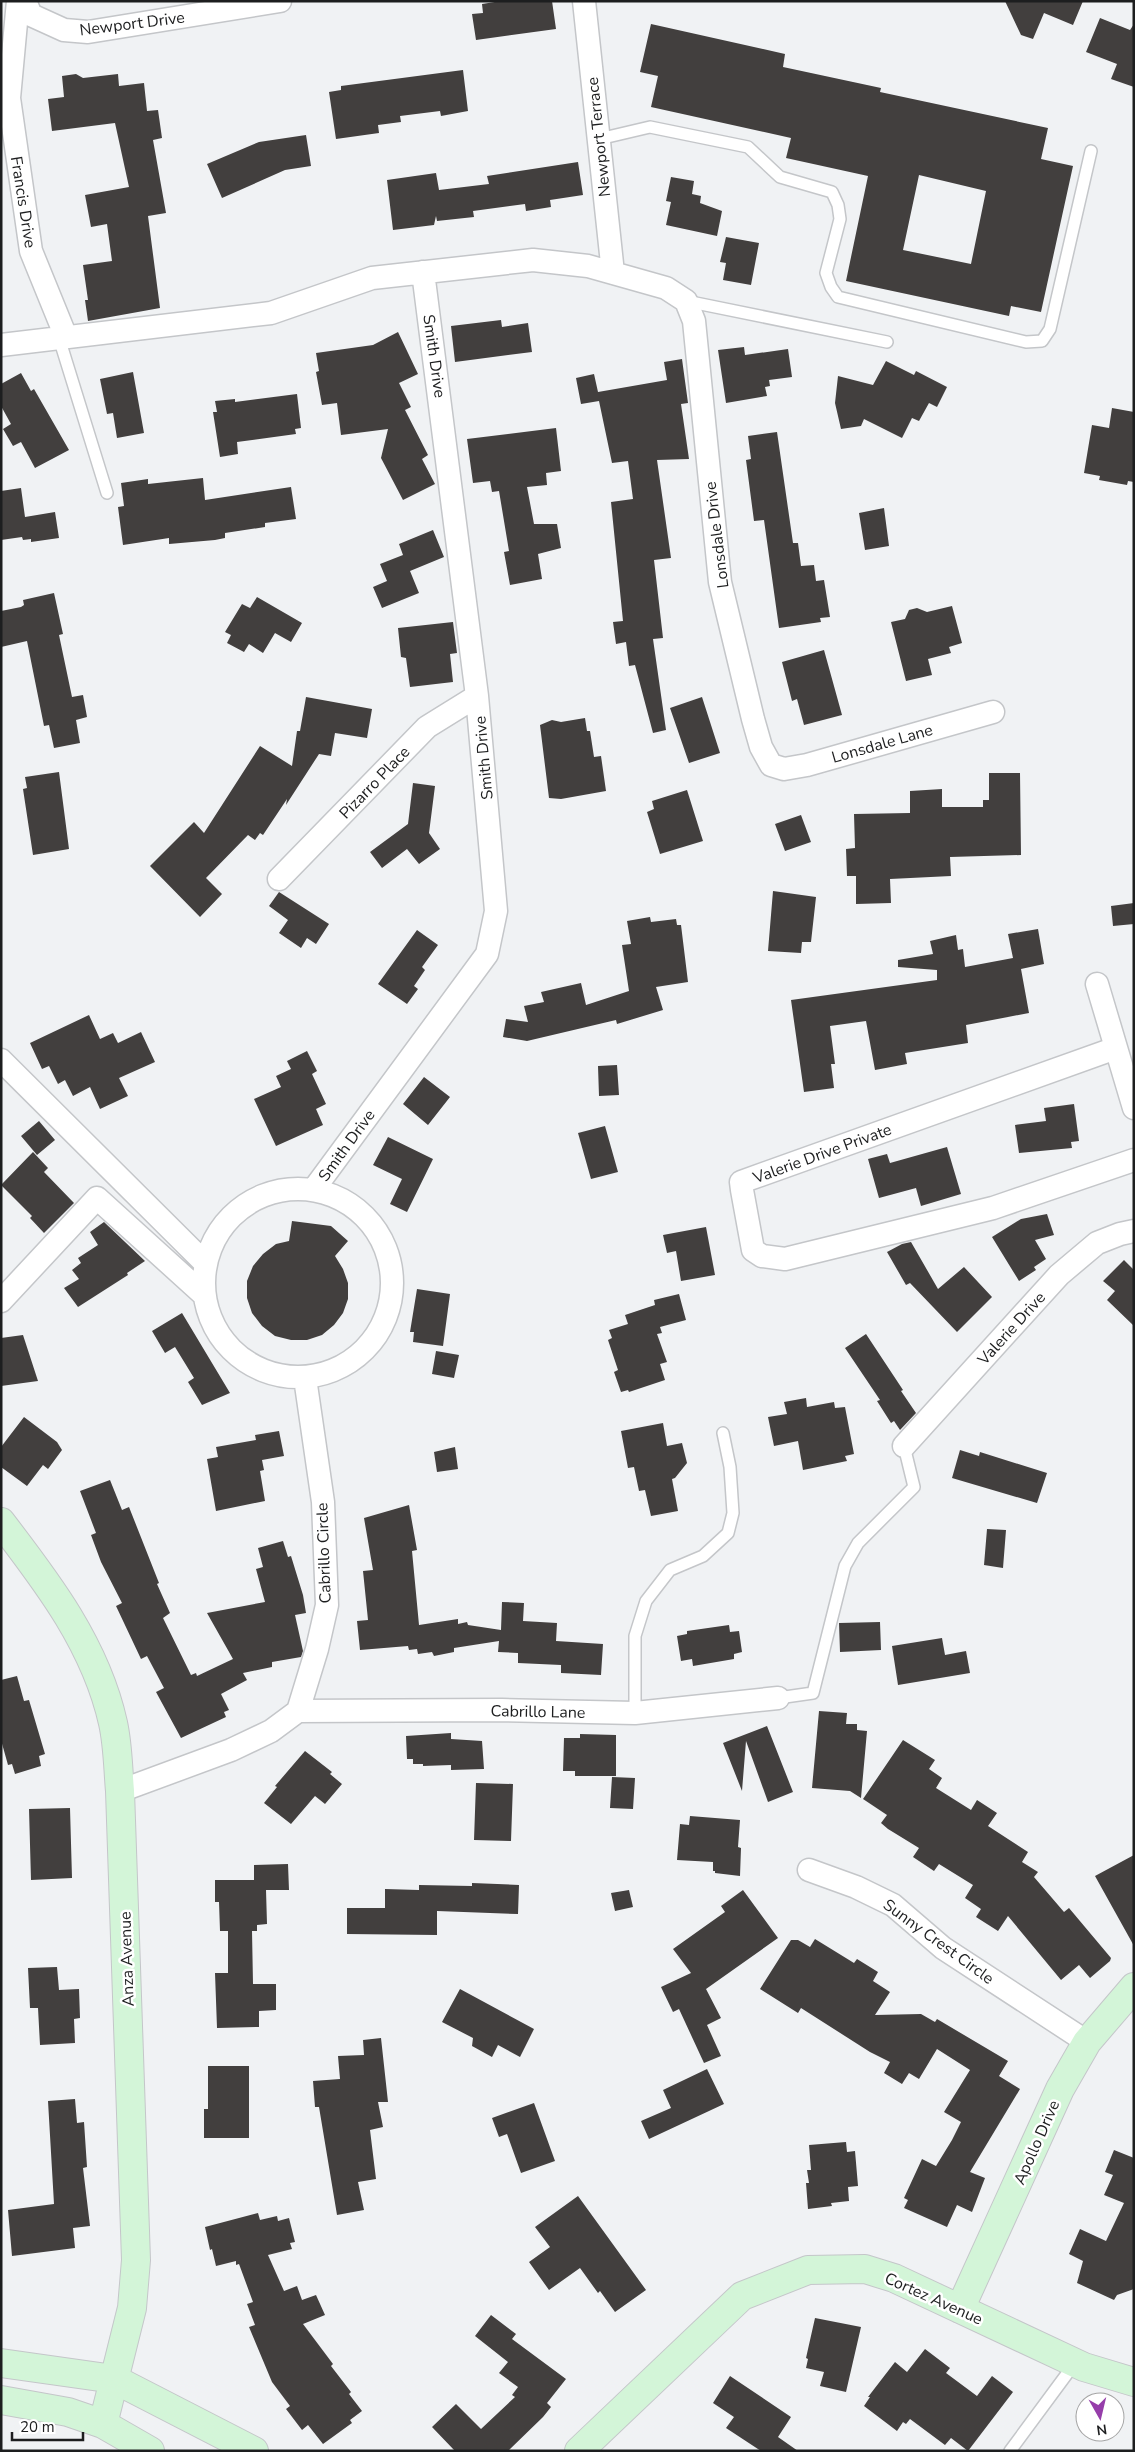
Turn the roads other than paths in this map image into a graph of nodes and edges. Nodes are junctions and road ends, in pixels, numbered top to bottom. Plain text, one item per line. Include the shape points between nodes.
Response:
1 (18, 1) edge
2 (25, 1) edge
3 (280, 1) edge
4 (584, 1) edge
5 (599, 139) junction
6 (1091, 151) dead end
7 (423, 272) junction
8 (614, 273) junction
9 (686, 301) junction
10 (62, 338) junction
11 (887, 342) dead end
12 (1, 345) edge
13 (107, 493) dead end
14 (478, 696) junction
15 (994, 712) dead end
16 (771, 765) joint
17 (279, 879) dead end
18 (1098, 984) dead end
19 (1116, 1048) junction
20 (1, 1060) edge
21 (1134, 1108) edge
22 (1134, 1160) edge
23 (314, 1190) junction
24 (1134, 1232) edge
25 (205, 1262) junction
26 (204, 1294) junction
27 (1, 1301) edge
28 (305, 1378) junction
29 (723, 1433) dead end
30 (904, 1446) joint
31 (1, 1522) edge
32 (778, 1698) joint
33 (298, 1711) junction
34 (635, 1713) junction
35 (120, 1791) junction
36 (809, 1870) dead end
37 (1134, 1987) edge
38 (1087, 2042) junction
39 (960, 2310) junction
40 (1, 2363) edge
41 (1075, 2363) junction
42 (114, 2379) junction
43 (1134, 2382) edge
44 (1, 2400) edge
45 (103, 2424) junction
46 (150, 2451) edge
47 (254, 2451) edge
48 (580, 2451) edge
49 (1010, 2451) edge

1 - 10 street, Francis Drive via 9,98 31,250
2 - 3 street, Newport Drive via 31,15 64,30 88,32
4 - 5 street, Newport Terrace
5 - 6 lane via 650,127 748,147 780,177 832,192 840,219 826,273 838,298 1026,342 1042,341 1050,329
5 - 8 street, Newport Terrace
7 - 8 street via 533,260 588,266
7 - 10 street via 372,278 271,313
7 - 14 street, Smith Drive
8 - 9 street via 666,288
9 - 11 lane
9 - 16 street, Lonsdale Drive via 694,321 720,582 753,719 761,747
10 - 12 street
10 - 13 lane
14 - 17 street, Pizarro Place via 427,727
14 - 23 street, Smith Drive via 496,911 487,954
15 - 16 street, Lonsdale Lane via 807,765 784,769
18 - 19 street
19 - 21 street
19 - 22 street, Valerie Drive Private via 741,1182 742,1190 753,1250 762,1256 785,1259 993,1208
20 - 25 street
23 - 25 street via 285,1189 258,1197 234,1213 216,1236
23 - 28 street via 343,1199 367,1218 385,1243 393,1272 391,1302 380,1331 360,1354 334,1371
24 - 30 street, Valerie Drive via 1097,1243 1059,1275
25 - 26 street
26 - 27 street via 97,1198
26 - 28 street via 211,1322 227,1346 249,1364 276,1375
28 - 33 street, Cabrillo Circle via 323,1502 327,1605
29 - 34 lane via 730,1467 733,1513 728,1533 703,1556 670,1570 646,1601 635,1636
30 - 32 lane via 914,1487 858,1544 845,1566 813,1693
31 - 35 street, Anza Avenue via 49,1584 83,1642 105,1693 113,1724
32 - 34 street, Cabrillo Lane
33 - 34 street, Cabrillo Lane
33 - 35 street via 271,1731 231,1750
35 - 42 street, Anza Avenue via 136,2260 132,2308
36 - 38 street, Sunny Crest Circle via 893,1904 943,1948
37 - 38 street, Apollo Drive
38 - 39 street, Apollo Drive via 1060,2089
39 - 41 street, Cortez Avenue
39 - 48 street, Cortez Avenue via 894,2278 865,2269 808,2270 742,2296
40 - 42 street
41 - 43 street, Cortez Avenue
41 - 49 lane
42 - 45 street, Anza Avenue
42 - 47 street
44 - 45 street via 68,2412
45 - 46 street

